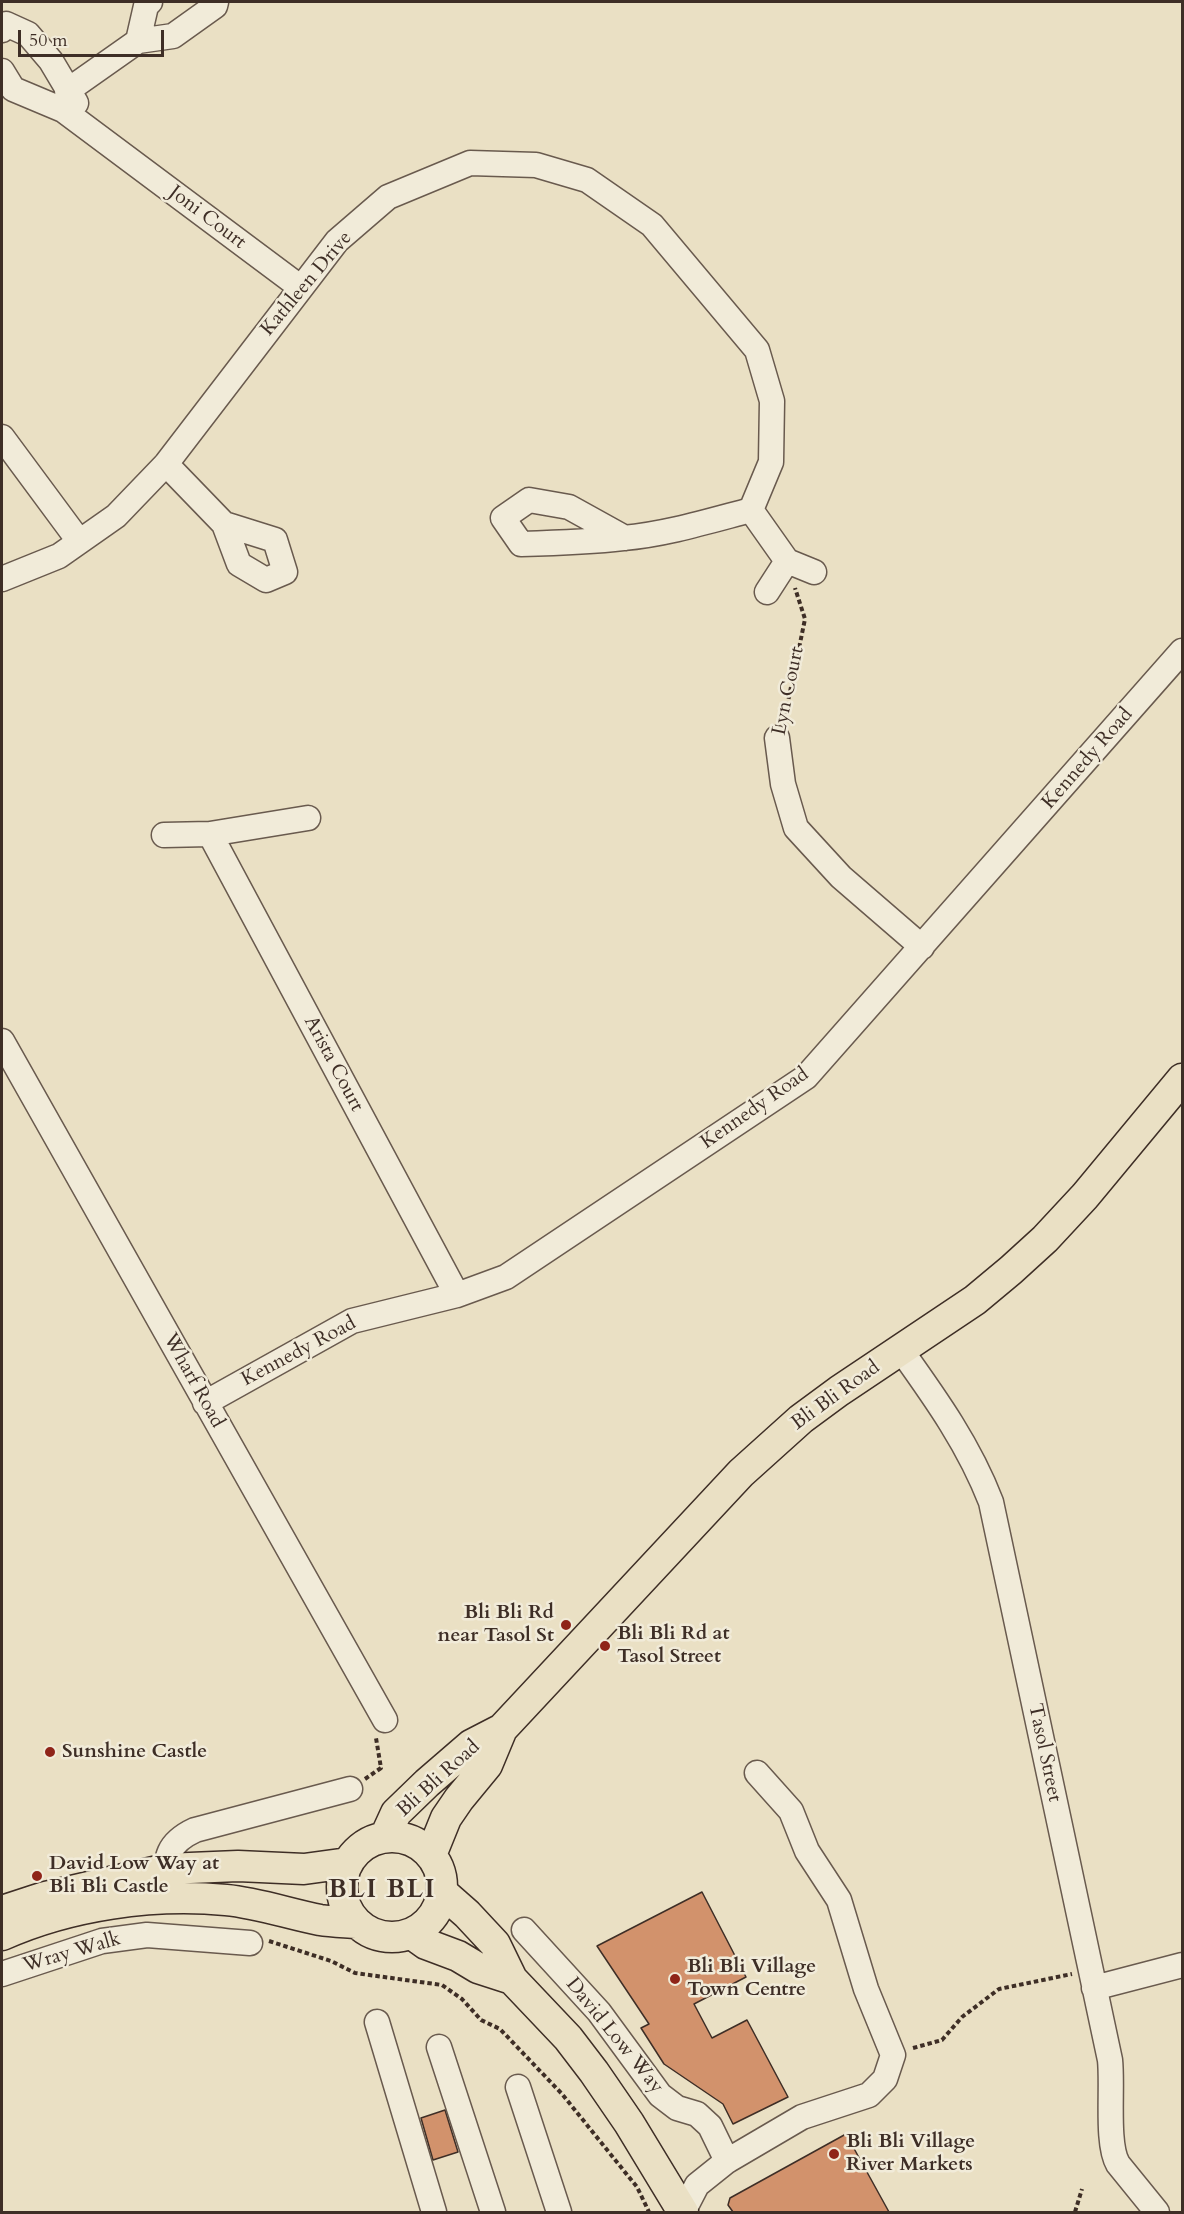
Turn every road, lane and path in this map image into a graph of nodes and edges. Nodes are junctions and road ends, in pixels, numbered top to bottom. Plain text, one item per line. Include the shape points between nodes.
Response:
1 (150, 2) edge
2 (216, 2) edge
3 (2, 30) edge
4 (138, 41) junction
5 (2, 71) edge
6 (67, 91) junction
7 (114, 148) junction
8 (300, 287) junction
9 (2, 437) edge
10 (166, 464) junction
11 (751, 510) junction
12 (224, 524) dead end
13 (625, 538) dead end
14 (79, 542) junction
15 (787, 561) junction
16 (814, 572) dead end
17 (2, 579) edge
18 (767, 592) dead end
19 (1182, 651) edge
20 (777, 738) joint
21 (308, 818) dead end
22 (210, 834) junction
23 (164, 835) dead end
24 (922, 947) junction
25 (2, 1041) edge
26 (1182, 1079) edge
27 (457, 1295) junction
28 (901, 1350) junction
29 (205, 1403) junction
30 (385, 1720) joint
31 (502, 1729) junction
32 (757, 1773) dead end
33 (350, 1789) joint
34 (385, 1837) junction
35 (431, 1855) junction
36 (348, 1863) junction
37 (166, 1869) junction
38 (442, 1892) junction
39 (165, 1899) junction
40 (2, 1911) edge
41 (357, 1923) junction
42 (524, 1930) dead end
43 (412, 1934) junction
44 (2, 1935) edge
45 (259, 1942) joint
46 (1182, 1965) edge
47 (2, 1974) edge
48 (512, 1979) junction
49 (1092, 1979) junction
50 (377, 2022) dead end
51 (439, 2047) dead end
52 (893, 2055) junction
53 (518, 2087) dead end
54 (727, 2162) junction
55 (1082, 2189) dead end
56 (434, 2212) edge
57 (493, 2212) edge
58 (559, 2212) edge
59 (649, 2212) edge
60 (683, 2212) edge
61 (1075, 2212) edge
62 (1157, 2212) edge

1 - 4 street
2 - 4 street via 173,36
3 - 6 street, Joni Court via 6,24 28,34 51,61
4 - 6 street
5 - 7 street, Joni Court via 13,89 63,110
6 - 7 street, Joni Court
7 - 8 street, Joni Court
8 - 10 street, Kathleen Drive
8 - 11 street, Kathleen Drive via 337,241 388,197 470,163 536,165 587,180 652,225 757,350 772,401 771,462
9 - 14 street
10 - 12 street
10 - 14 street, Kathleen Drive via 116,516
11 - 13 street via 682,529
11 - 15 street
14 - 17 street, Kathleen Drive via 59,556
15 - 16 street
15 - 18 street
15 - 20 path, Lyn Court via 805,619 785,718
19 - 24 street, Kennedy Road
20 - 24 street, Lyn Court via 783,784 796,828 841,877
21 - 22 street
22 - 23 street
22 - 27 street, Arista Court
24 - 27 street, Kennedy Road via 806,1077 506,1277
25 - 29 street, Wharf Road
26 - 28 main road, Bli Bli Road via 1045,1239 975,1300
27 - 29 street, Kennedy Road via 352,1321
28 - 31 main road, Bli Bli Road via 801,1419 741,1473
28 - 49 street, Tasol Street via 961,1436 991,1502
29 - 30 street, Wharf Road
30 - 33 path via 375,1732 381,1768
31 - 34 main road, Bli Bli Road via 471,1745 428,1783 396,1813
31 - 35 main road, Bli Bli Road via 487,1765 446,1818
32 - 52 street via 791,1811 807,1851 839,1900 866,1989
33 - 37 street via 195,1830 173,1844
34 - 35 main road via 418,1844
34 - 36 main road via 357,1851
35 - 38 main road via 442,1879
36 - 37 main road via 304,1869
36 - 41 main road via 342,1895
37 - 39 street
37 - 40 main road
38 - 43 main road via 433,1917
38 - 48 main road, David Low Way via 495,1944
39 - 41 main road via 225,1900 322,1920
39 - 44 main road via 93,1907
41 - 43 main road via 383,1937
42 - 54 street, David Low Way via 599,2012 660,2095 676,2108 697,2114 710,2126
43 - 48 main road, David Low Way via 478,1968
45 - 47 street, Wray Walk via 147,1935 102,1941
45 - 59 path via 331,1961 355,1973 442,1985 481,2020 500,2029 562,2094 637,2187
46 - 49 street
48 - 60 main road, David Low Way via 594,2072
49 - 52 path via 999,1989 962,2017 942,2040
49 - 62 street, Tasol Street via 1112,2075 1114,2157
50 - 56 street
51 - 57 street
52 - 54 street via 885,2079 869,2095 802,2117
53 - 58 street
54 - 60 street via 697,2185
55 - 61 path

